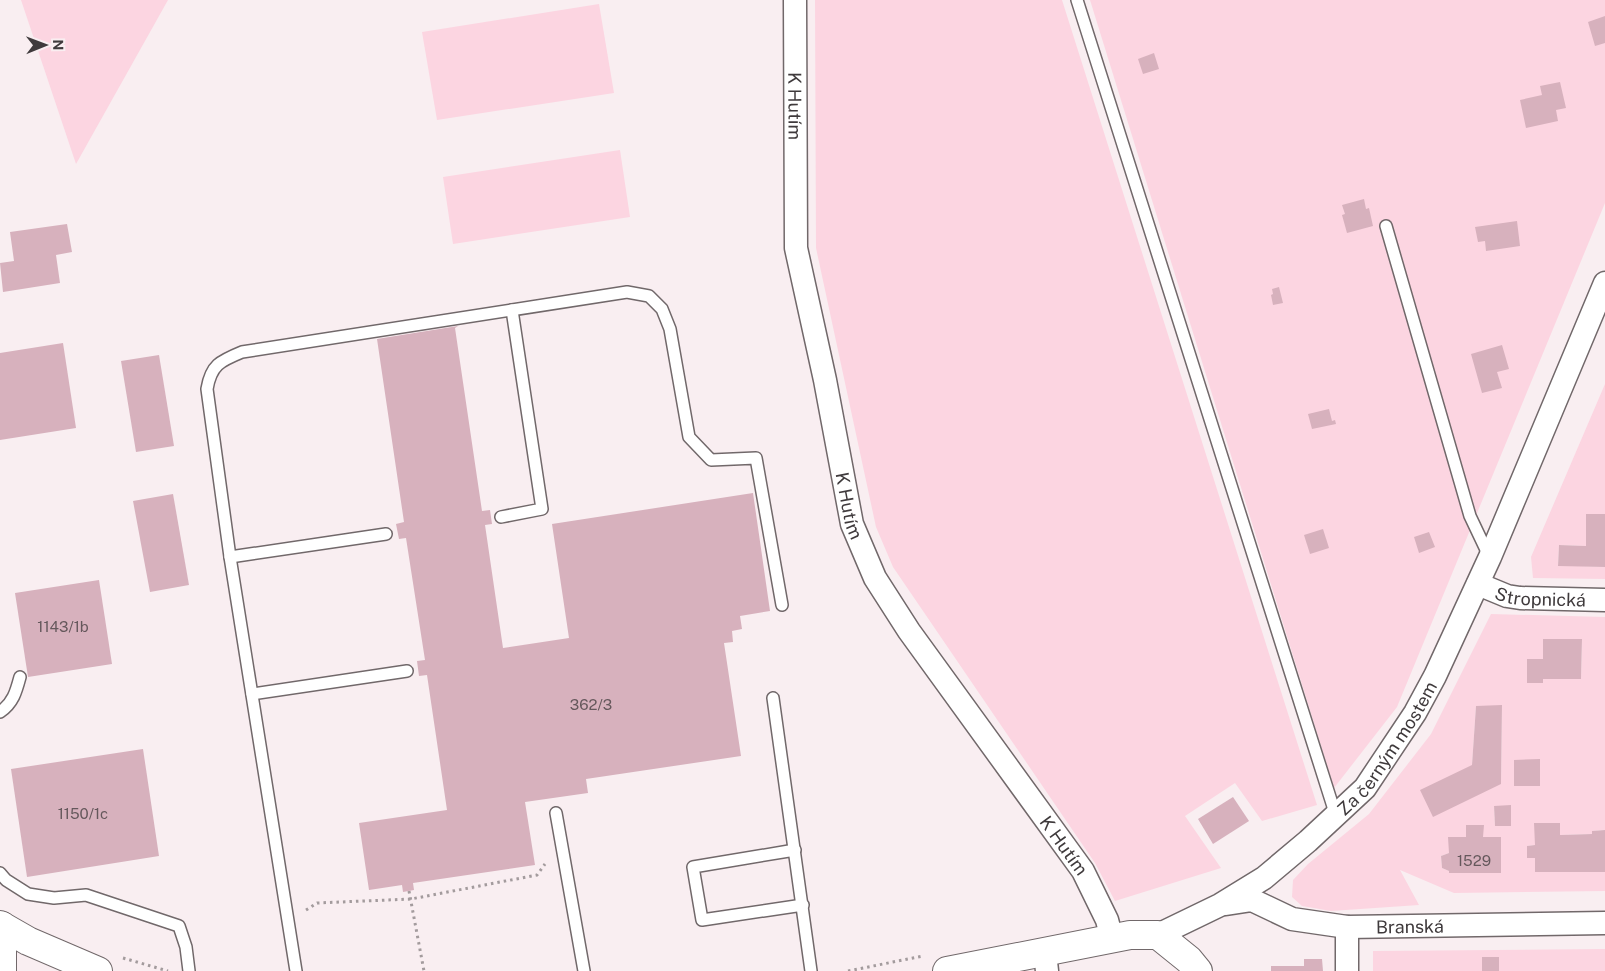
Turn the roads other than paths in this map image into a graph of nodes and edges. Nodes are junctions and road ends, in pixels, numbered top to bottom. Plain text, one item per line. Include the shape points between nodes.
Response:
1 (795, 0) edge
2 (1077, 0) edge
3 (1386, 226) dead end
4 (1605, 282) edge
5 (512, 310) junction
6 (501, 517) dead end
7 (386, 534) dead end
8 (230, 557) junction
9 (1490, 557) junction
10 (1478, 584) junction
11 (1605, 600) edge
12 (782, 605) dead end
13 (407, 671) dead end
14 (20, 677) dead end
15 (252, 694) junction
16 (773, 698) dead end
17 (0, 712) edge
18 (556, 813) dead end
19 (1336, 816) junction
20 (795, 850) junction
21 (0, 873) edge
22 (802, 905) junction
23 (1220, 905) junction
24 (1605, 923) edge
25 (1, 925) edge
26 (1347, 927) junction
27 (1158, 935) junction
28 (1112, 939) junction
29 (1046, 962) edge
30 (2, 971) edge
31 (98, 971) edge
32 (190, 971) edge
33 (296, 971) edge
34 (584, 971) edge
35 (811, 971) edge
36 (947, 971) edge
37 (1198, 971) edge
38 (1347, 971) edge

1 - 28 street, K Hutím via 796,248 852,524 875,578 909,631 1082,871 1107,920
2 - 19 lane
3 - 9 lane via 1470,516
4 - 9 street, Za černým mostem
5 - 6 lane via 542,509
5 - 8 lane via 242,352 221,361 209,375 207,389
5 - 12 lane via 627,292 649,296 662,309 670,329 689,437 711,460 756,458
7 - 8 lane
8 - 15 lane
9 - 10 street, Za černým mostem
10 - 11 street, Stropnická via 1520,598
10 - 19 street, Za černým mostem via 1416,713 1365,788
13 - 15 lane
14 - 17 lane via 16,695
15 - 33 lane
16 - 20 lane
18 - 34 lane
19 - 23 street, Za černým mostem via 1264,878
20 - 22 lane
20 - 22 lane via 693,867 702,920
21 - 32 lane via 28,894 54,898 86,895 179,926
22 - 35 lane
23 - 26 street, Branská via 1252,900 1292,918
23 - 27 street, Za černým mostem
24 - 26 street, Branská
25 - 30 street
25 - 31 street via 28,941
26 - 38 street
27 - 28 street, Za černým mostem
27 - 37 street
28 - 29 street, Za černým mostem
29 - 36 street, Za černým mostem

